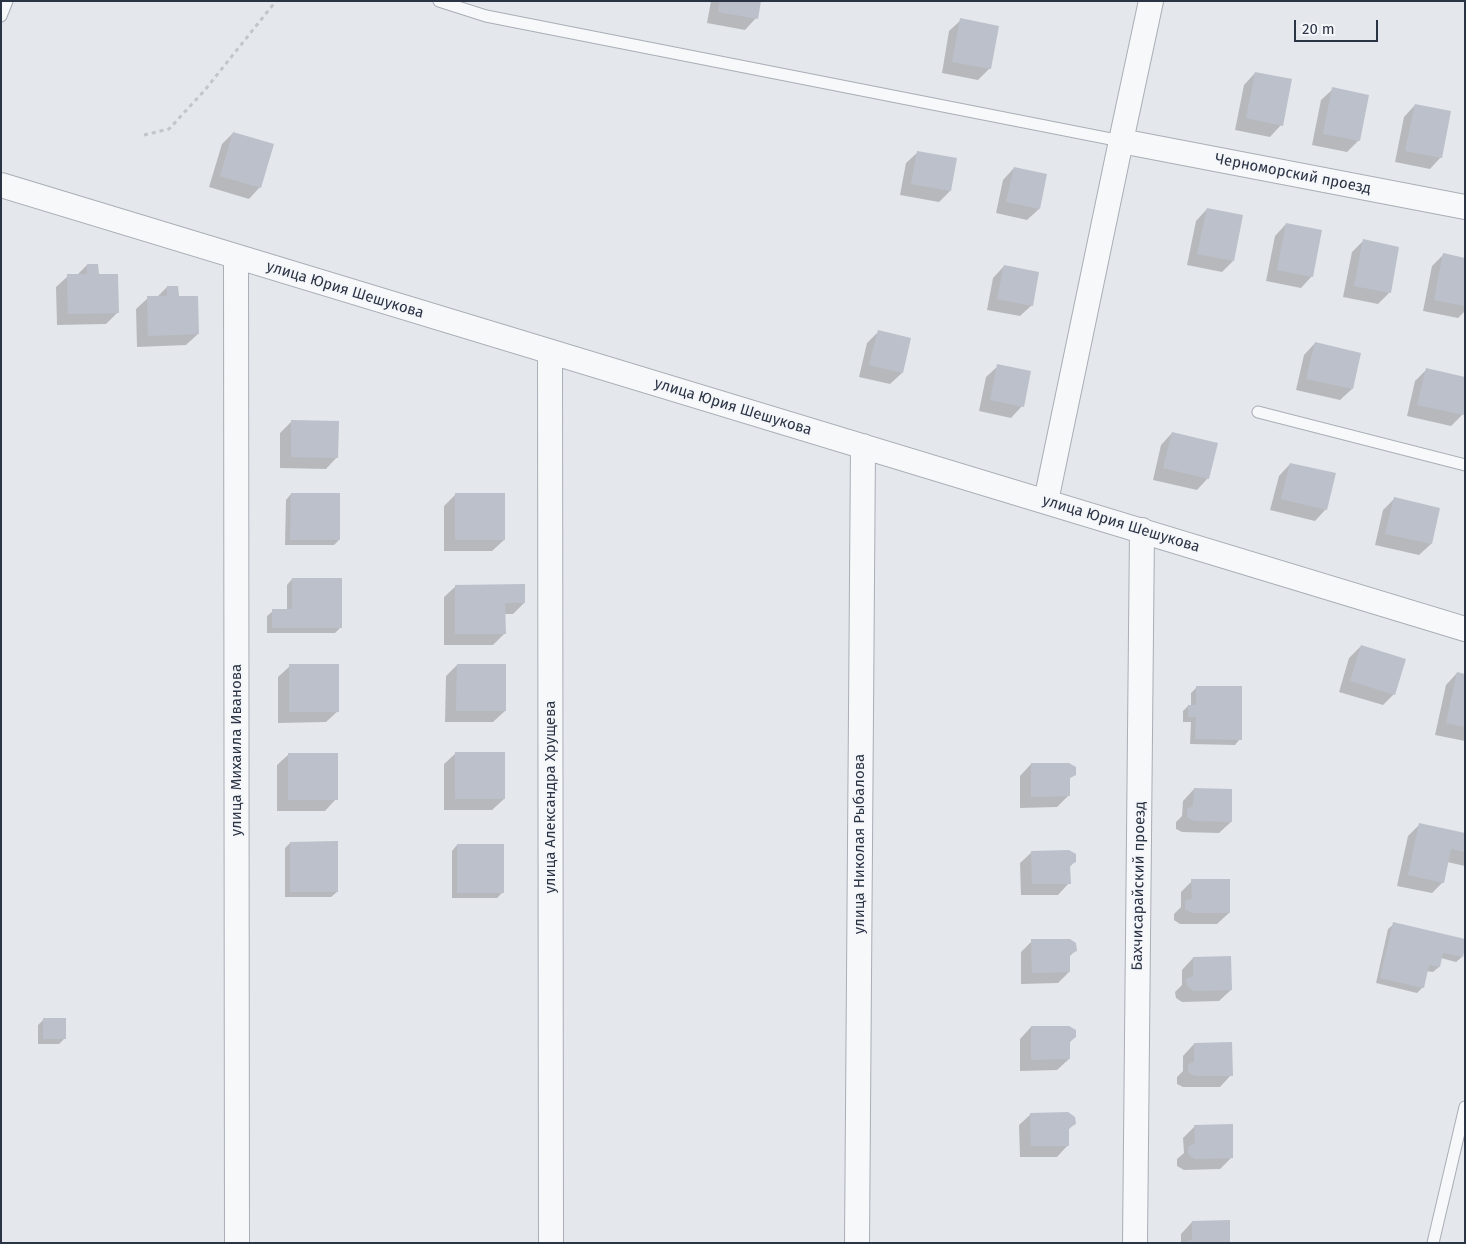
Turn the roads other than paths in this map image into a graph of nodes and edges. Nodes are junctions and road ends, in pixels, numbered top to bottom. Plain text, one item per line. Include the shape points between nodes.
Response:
1 (7, 1) edge
2 (439, 1) edge
3 (1151, 1) edge
4 (1, 16) edge
5 (1121, 141) junction
6 (1, 185) edge
7 (1465, 207) edge
8 (236, 257) junction
9 (550, 352) junction
10 (1258, 412) dead end
11 (863, 446) junction
12 (1465, 465) edge
13 (1046, 501) junction
14 (1142, 530) junction
15 (1465, 629) edge
16 (1465, 1107) edge
17 (237, 1243) edge
18 (551, 1243) edge
19 (858, 1243) edge
20 (1135, 1243) edge
21 (1433, 1243) edge

1 - 4 lane
2 - 5 lane via 486,16
3 - 5 street
5 - 7 street, Черноморский проезд
5 - 13 street
6 - 8 street, улица Юрия Шешукова
8 - 9 street, улица Юрия Шешукова
8 - 17 street, улица Михаила Иванова
9 - 11 street, улица Юрия Шешукова
9 - 18 street, улица Александра Хрущева
10 - 12 lane
11 - 13 street, улица Юрия Шешукова
11 - 19 street, улица Николая Рыбалова
13 - 14 street, улица Юрия Шешукова
14 - 15 street, улица Юрия Шешукова
14 - 20 street, Бахчисарайский проезд
16 - 21 lane

